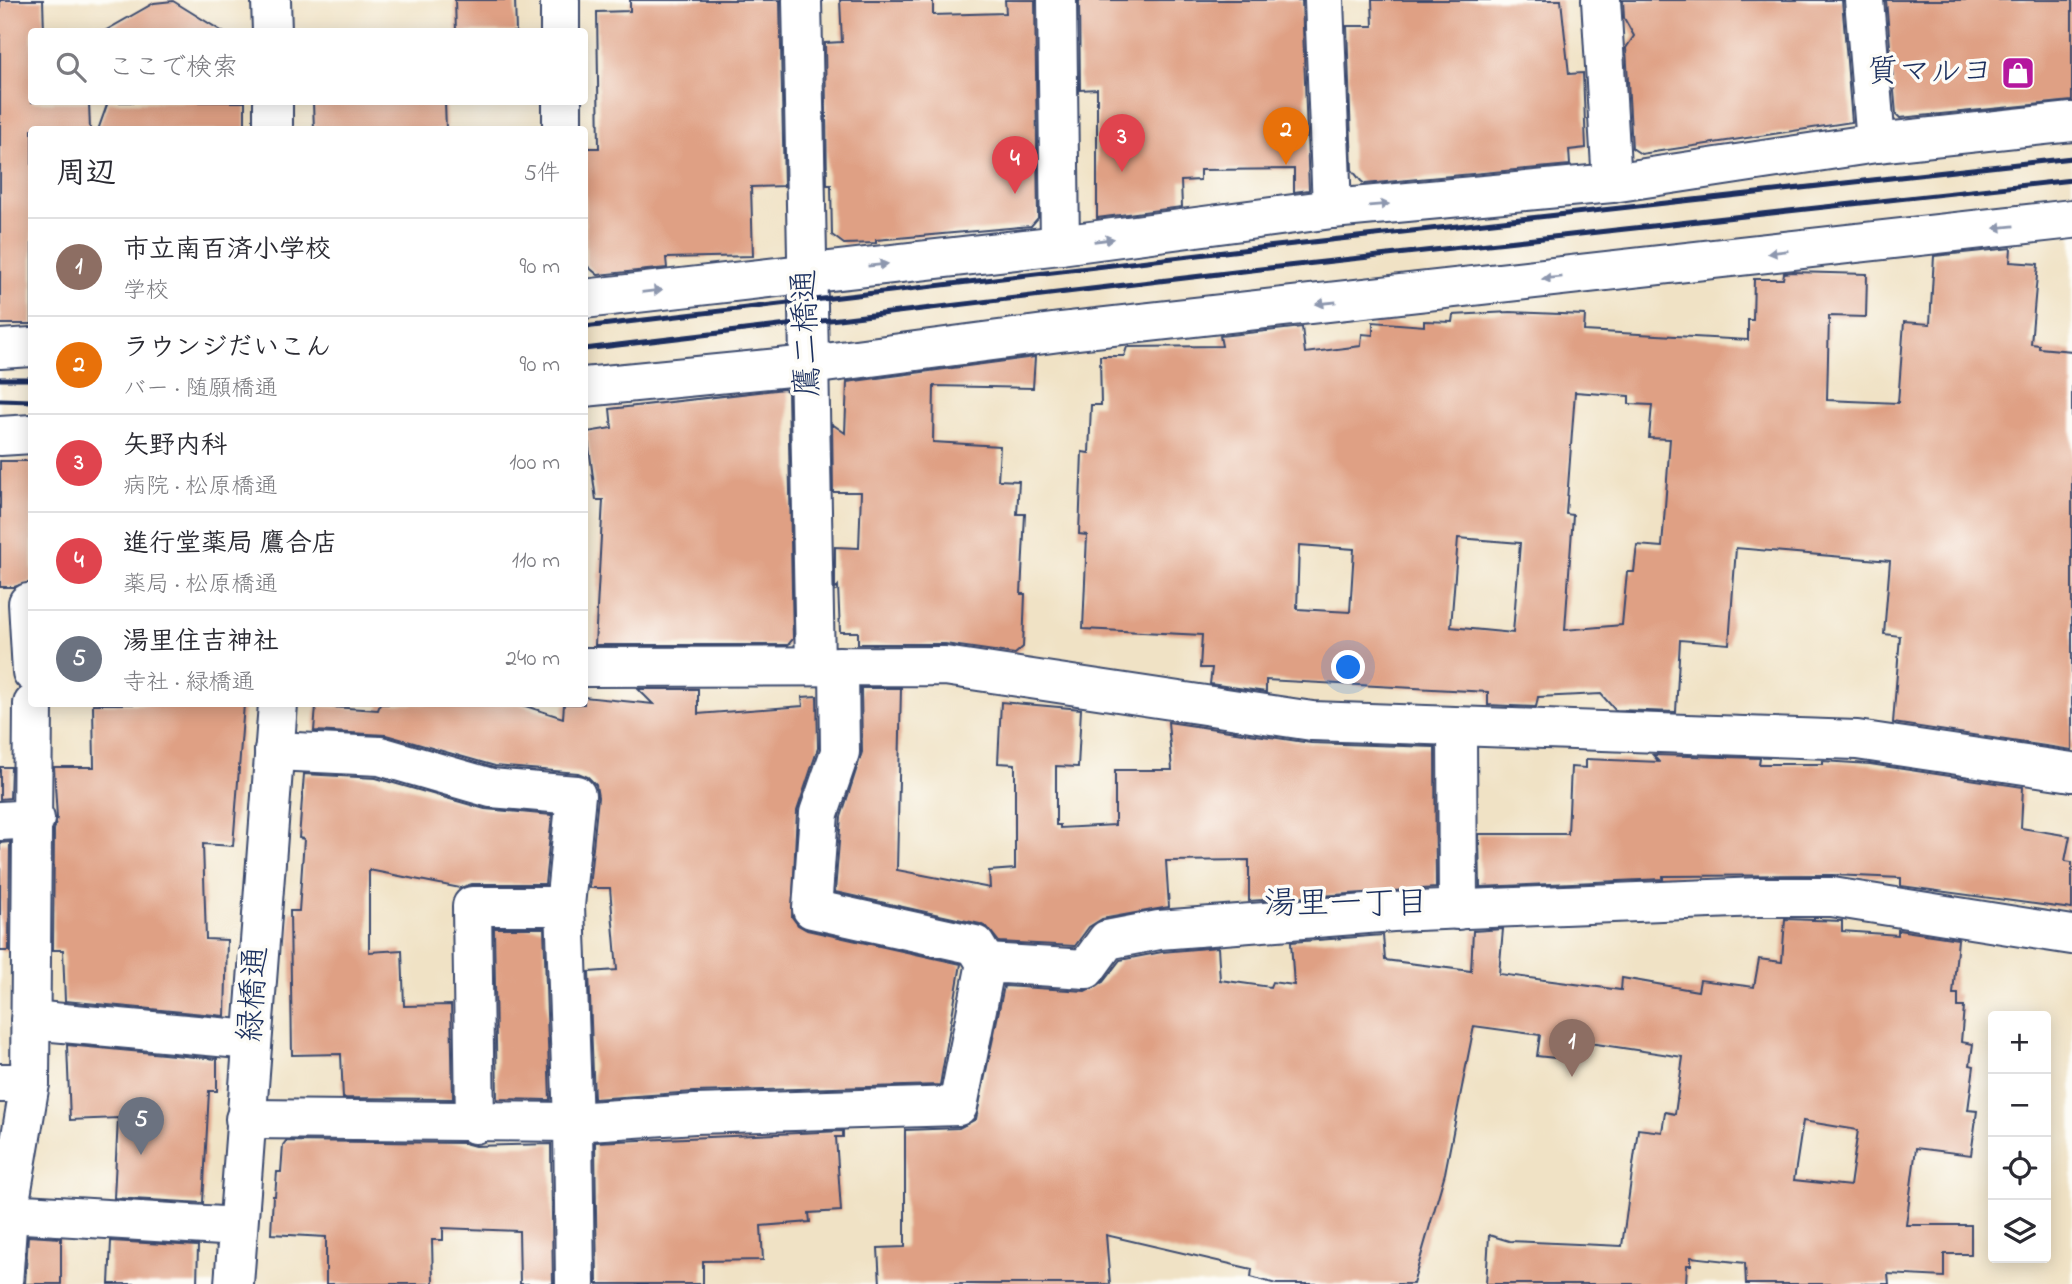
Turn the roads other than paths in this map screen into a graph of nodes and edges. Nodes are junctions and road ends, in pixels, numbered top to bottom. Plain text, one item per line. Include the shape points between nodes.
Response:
1 (271, 0) edge
2 (559, 0) edge
3 (802, 0) edge
4 (1057, 0) edge
5 (1324, 0) edge
6 (1601, 0) edge
7 (1864, 0) edge
8 (272, 28) edge
9 (560, 28) edge
10 (273, 105) edge
11 (562, 105) edge
12 (2072, 122) edge
13 (273, 126) edge
14 (562, 126) edge
15 (1876, 143) junction
16 (1612, 183) junction
17 (1332, 209) junction
18 (2072, 219) edge
19 (1060, 245) junction
20 (805, 273) junction
21 (588, 299) edge
22 (28, 347) edge
23 (0, 349) edge
24 (810, 365) junction
25 (588, 387) edge
26 (28, 434) edge
27 (0, 436) edge
28 (20, 603) edge
29 (28, 649) edge
30 (827, 666) junction
31 (588, 667) edge
32 (33, 707) edge
33 (278, 707) edge
34 (1457, 729) junction
35 (274, 751) junction
36 (2072, 772) edge
37 (17, 820) edge
38 (565, 906) junction
39 (1458, 909) junction
40 (2072, 935) edge
41 (986, 963) junction
42 (30, 1020) junction
43 (252, 1040) junction
44 (15, 1083) edge
45 (245, 1119) junction
46 (573, 1122) junction
47 (475, 1124) junction
48 (4, 1213) edge
49 (238, 1227) junction
50 (3, 1284) edge
51 (234, 1284) edge
52 (575, 1284) edge

1 - 8 street
2 - 9 street
3 - 20 street, 鷹二橋通
4 - 19 street
5 - 17 street
6 - 16 street
7 - 15 street
10 - 13 street
11 - 14 street
12 - 15 street
15 - 16 street
17 -> 16 street
19 -> 17 street
18 -> 24 street via 1060,332
20 -> 19 street
21 -> 20 street
20 - 24 street, 鷹二橋通
22 - 23 street
24 - 25 street
24 - 30 street, 鷹二橋通
26 - 27 street
28 - 29 street
30 - 31 street
30 - 34 street via 945,666 1312,721
30 - 41 street, 鷹二橋通 via 840,752 819,813 813,909 975,945
32 - 37 street
33 - 35 street, 緑橋通
34 - 36 street via 1857,740
34 - 39 street
35 - 38 street via 380,756 491,788 576,795
35 - 43 street, 緑橋通
37 - 42 street
38 - 46 street
38 - 47 street via 472,906
39 - 40 street via 1832,897
39 - 41 street via 1158,930 1107,940 1086,969
41 - 46 street via 958,1106
42 - 43 street
42 - 44 street
43 - 45 street, 緑橋通
44 - 48 street
45 - 47 street
45 - 49 street, 緑橋通
46 - 47 street
46 - 52 street
48 - 49 street
48 - 50 street
49 - 51 street, 緑橋通

